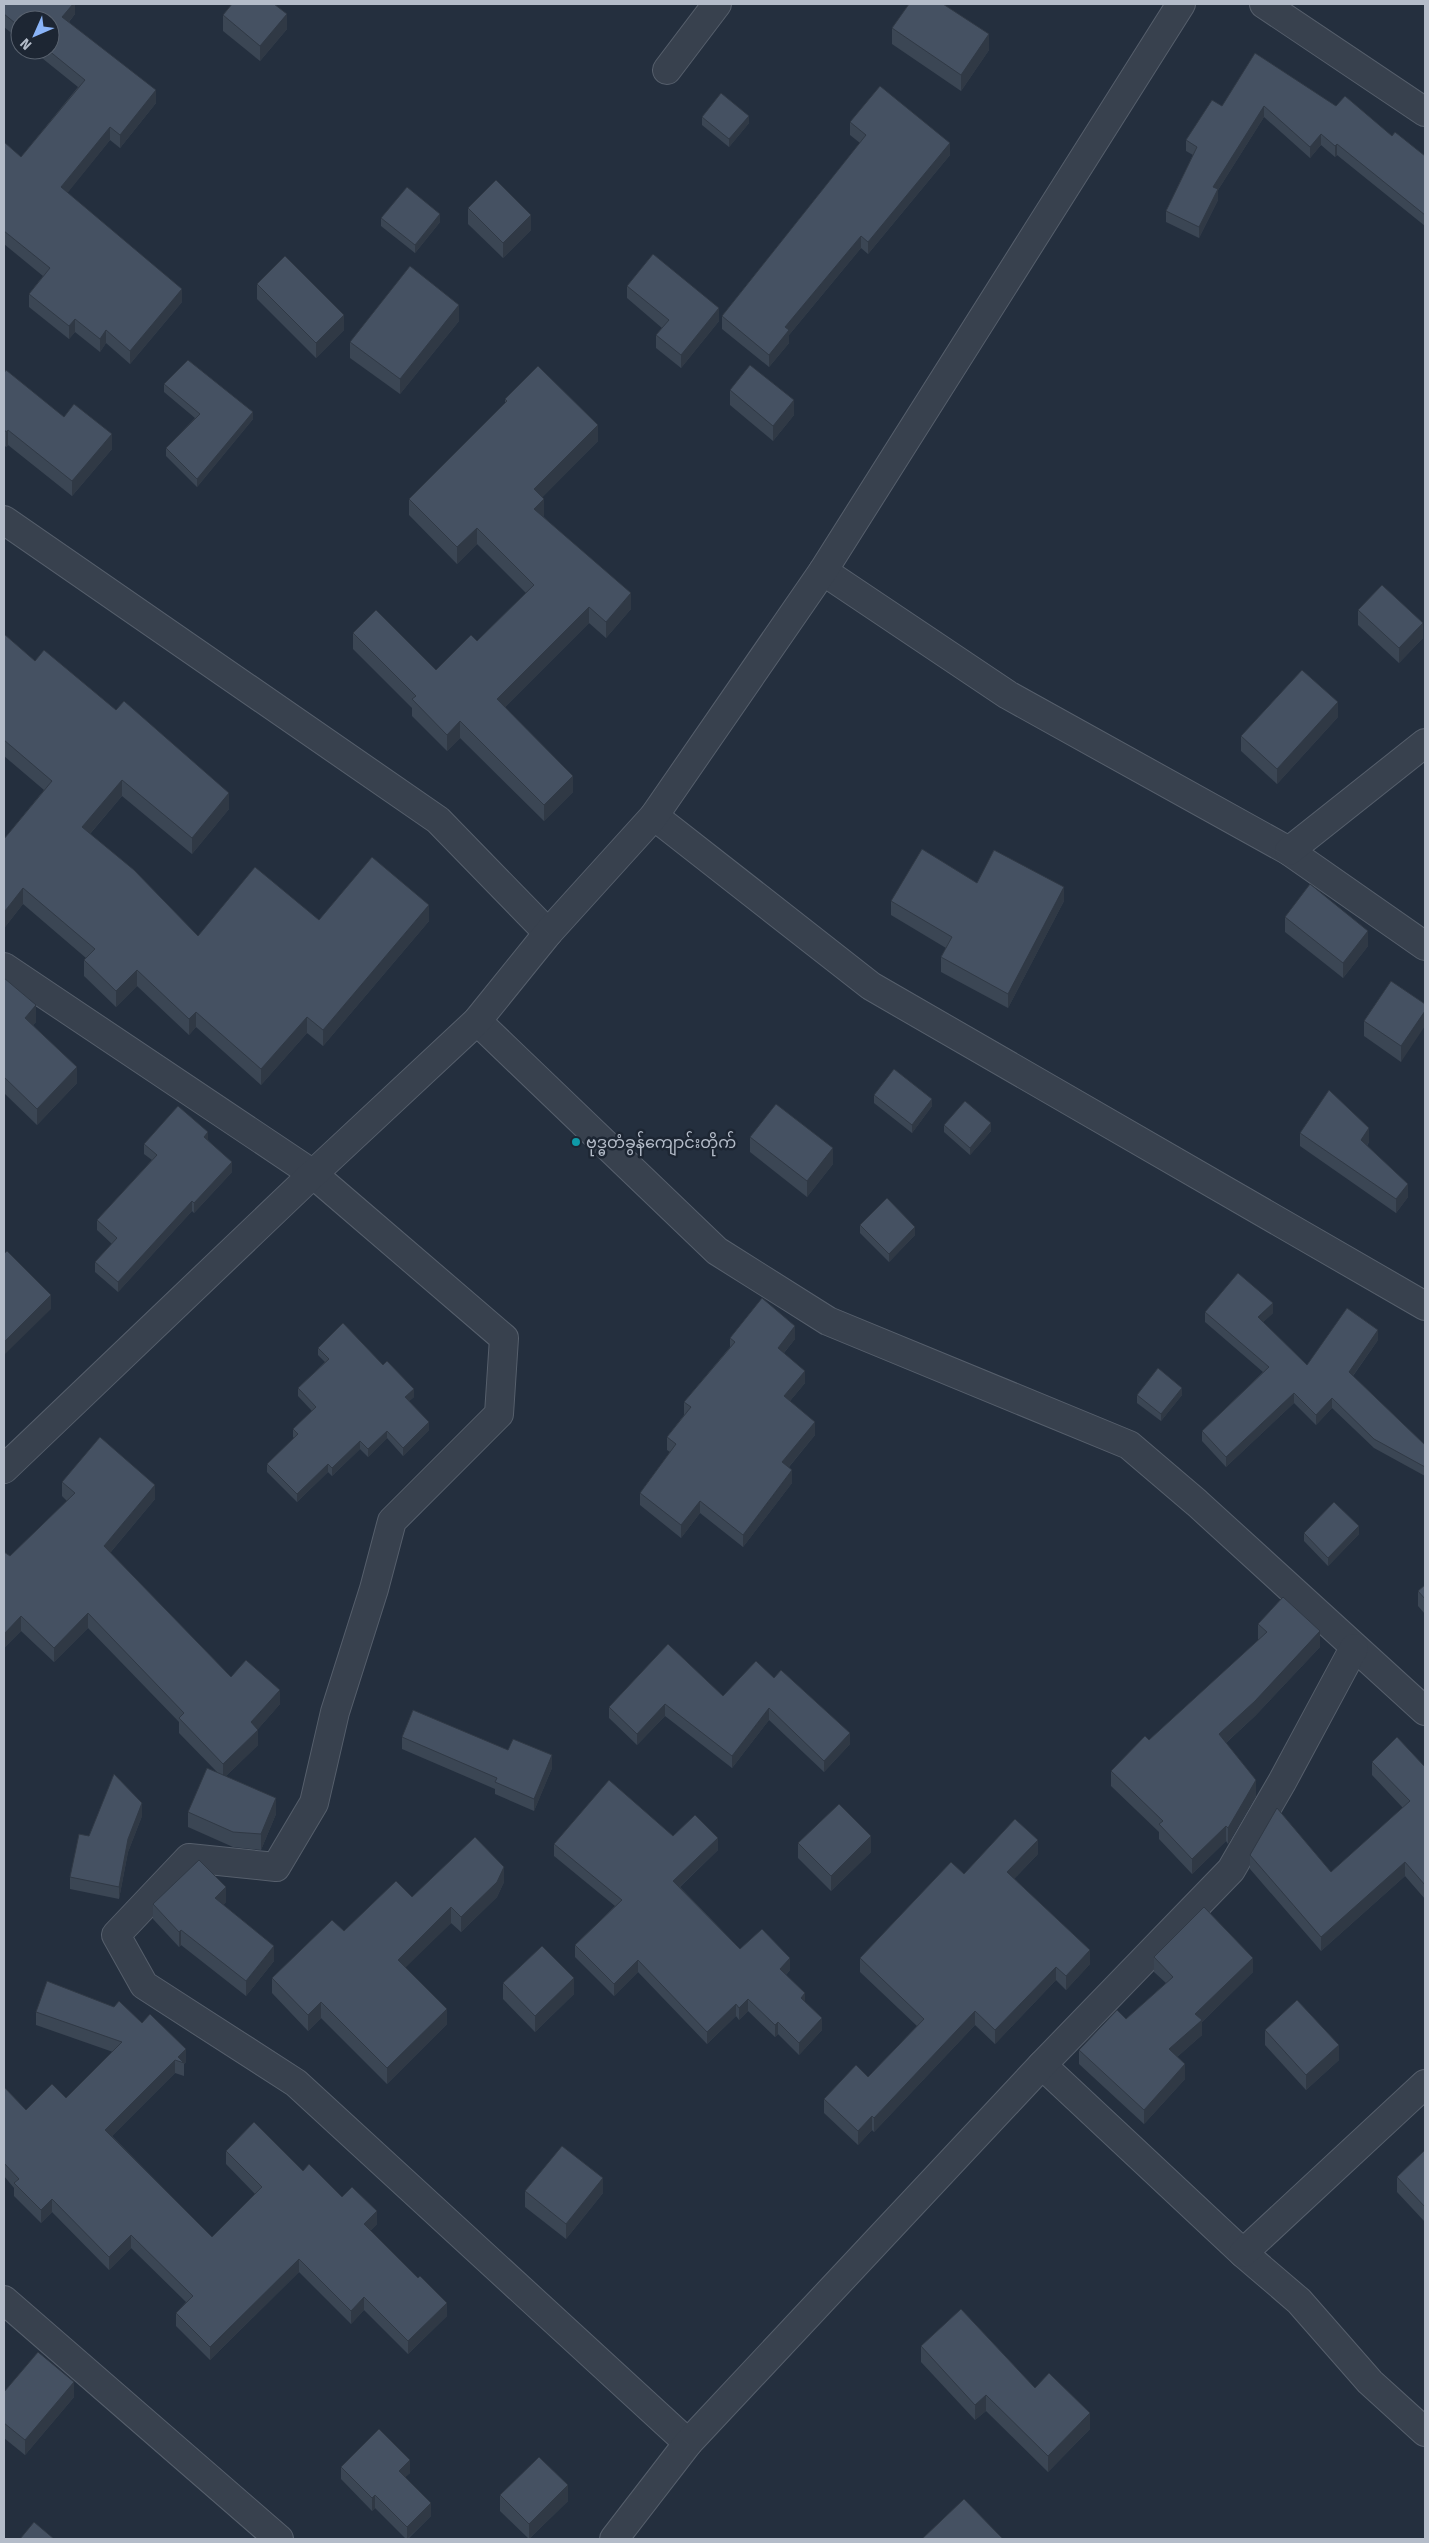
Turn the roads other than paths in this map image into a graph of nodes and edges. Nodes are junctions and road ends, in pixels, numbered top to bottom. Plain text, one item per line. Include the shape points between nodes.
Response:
1 (716, 4) edge
2 (1181, 4) edge
3 (1264, 4) edge
4 (667, 70) dead end
5 (1425, 112) edge
6 (4, 520) edge
7 (823, 571) junction
8 (1425, 744) edge
9 (654, 816) junction
10 (1289, 851) junction
11 (548, 933) junction
12 (1425, 946) edge
13 (4, 967) edge
14 (478, 1021) junction
15 (313, 1174) junction
16 (1425, 1306) edge
17 (4, 1469) edge
18 (1354, 1648) junction
19 (1425, 1711) edge
20 (1042, 2065) junction
21 (1425, 2084) edge
22 (1243, 2253) junction
23 (4, 2300) edge
24 (1425, 2432) edge
25 (688, 2443) junction
26 (279, 2539) edge
27 (614, 2539) edge

1 - 4 street
2 - 7 street
3 - 5 street
6 - 11 street via 438,820
7 - 9 street
7 - 10 street via 1008,695
8 - 10 street
9 - 11 street
9 - 16 street via 871,986
10 - 12 street
11 - 14 street
13 - 15 street
14 - 15 street
14 - 18 street via 717,1251 828,1321 1129,1445
15 - 17 street
15 - 25 street via 504,1338 498,1414 392,1521 336,1712 314,1803 276,1867 189,1858 116,1935 144,1985 296,2083
18 - 19 street
18 - 20 street via 1232,1870
20 - 22 street
20 - 25 street
21 - 22 street
22 - 24 street via 1298,2301 1370,2382
23 - 26 street
25 - 27 street

